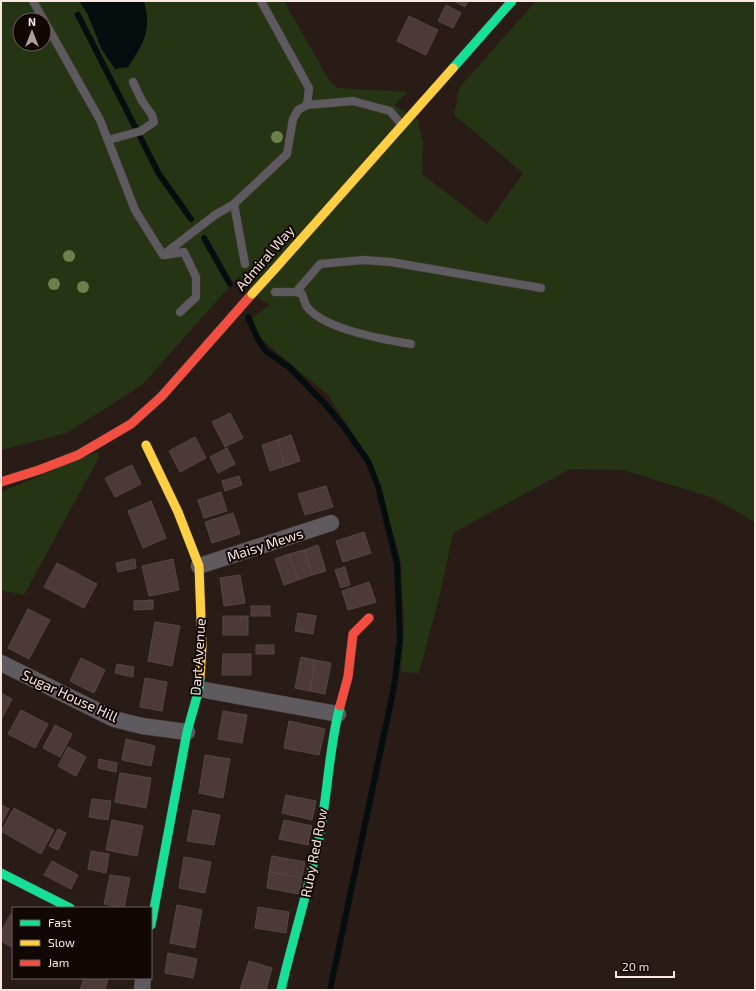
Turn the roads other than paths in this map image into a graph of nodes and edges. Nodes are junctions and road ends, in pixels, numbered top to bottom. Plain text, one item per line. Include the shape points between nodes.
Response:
1 (33, 1) edge
2 (261, 1) edge
3 (512, 1) edge
4 (133, 82) dead end
5 (307, 105) junction
6 (402, 125) junction
7 (108, 140) junction
8 (234, 204) junction
9 (163, 255) junction
10 (245, 264) dead end
11 (541, 288) dead end
12 (275, 292) dead end
13 (296, 292) junction
14 (180, 312) dead end
15 (411, 344) dead end
16 (146, 445) dead end
17 (1, 482) edge
18 (331, 523) dead end
19 (199, 566) junction
20 (369, 618) dead end
21 (1, 663) edge
22 (199, 689) junction
23 (338, 714) junction
24 (187, 732) junction
25 (4, 877) edge
26 (68, 907) edge
27 (152, 920) edge
28 (143, 979) edge
29 (142, 990) edge
30 (281, 990) edge

1 - 7 lane via 100,120
2 - 5 lane via 310,88
3 - 6 street, Admiral Way
4 - 7 lane via 154,122 141,131
5 - 6 lane via 353,101 390,111
5 - 8 lane via 298,110 292,119 287,154
6 - 17 street, Admiral Way, bridge via 146,411 94,446
7 - 9 lane via 135,210
8 - 9 lane via 215,215
8 - 10 lane
9 - 14 lane via 184,252 196,278 196,297
11 - 13 lane via 420,266 363,260 320,264
12 - 13 lane
13 - 15 lane via 302,294 308,308 328,323 390,341
16 - 19 street, Dart Avenue via 178,512
18 - 19 street, Maisy Mews
19 - 22 street, Dart Avenue via 202,646
20 - 23 street, Ruby Red Row via 353,634 348,677
21 - 24 street, Sugar House Hill via 114,719
22 - 23 street
22 - 24 street, Dart Avenue
23 - 30 street, Ruby Red Row via 310,885 292,942
24 - 27 street, Dart Avenue
25 - 26 street
28 - 29 street

